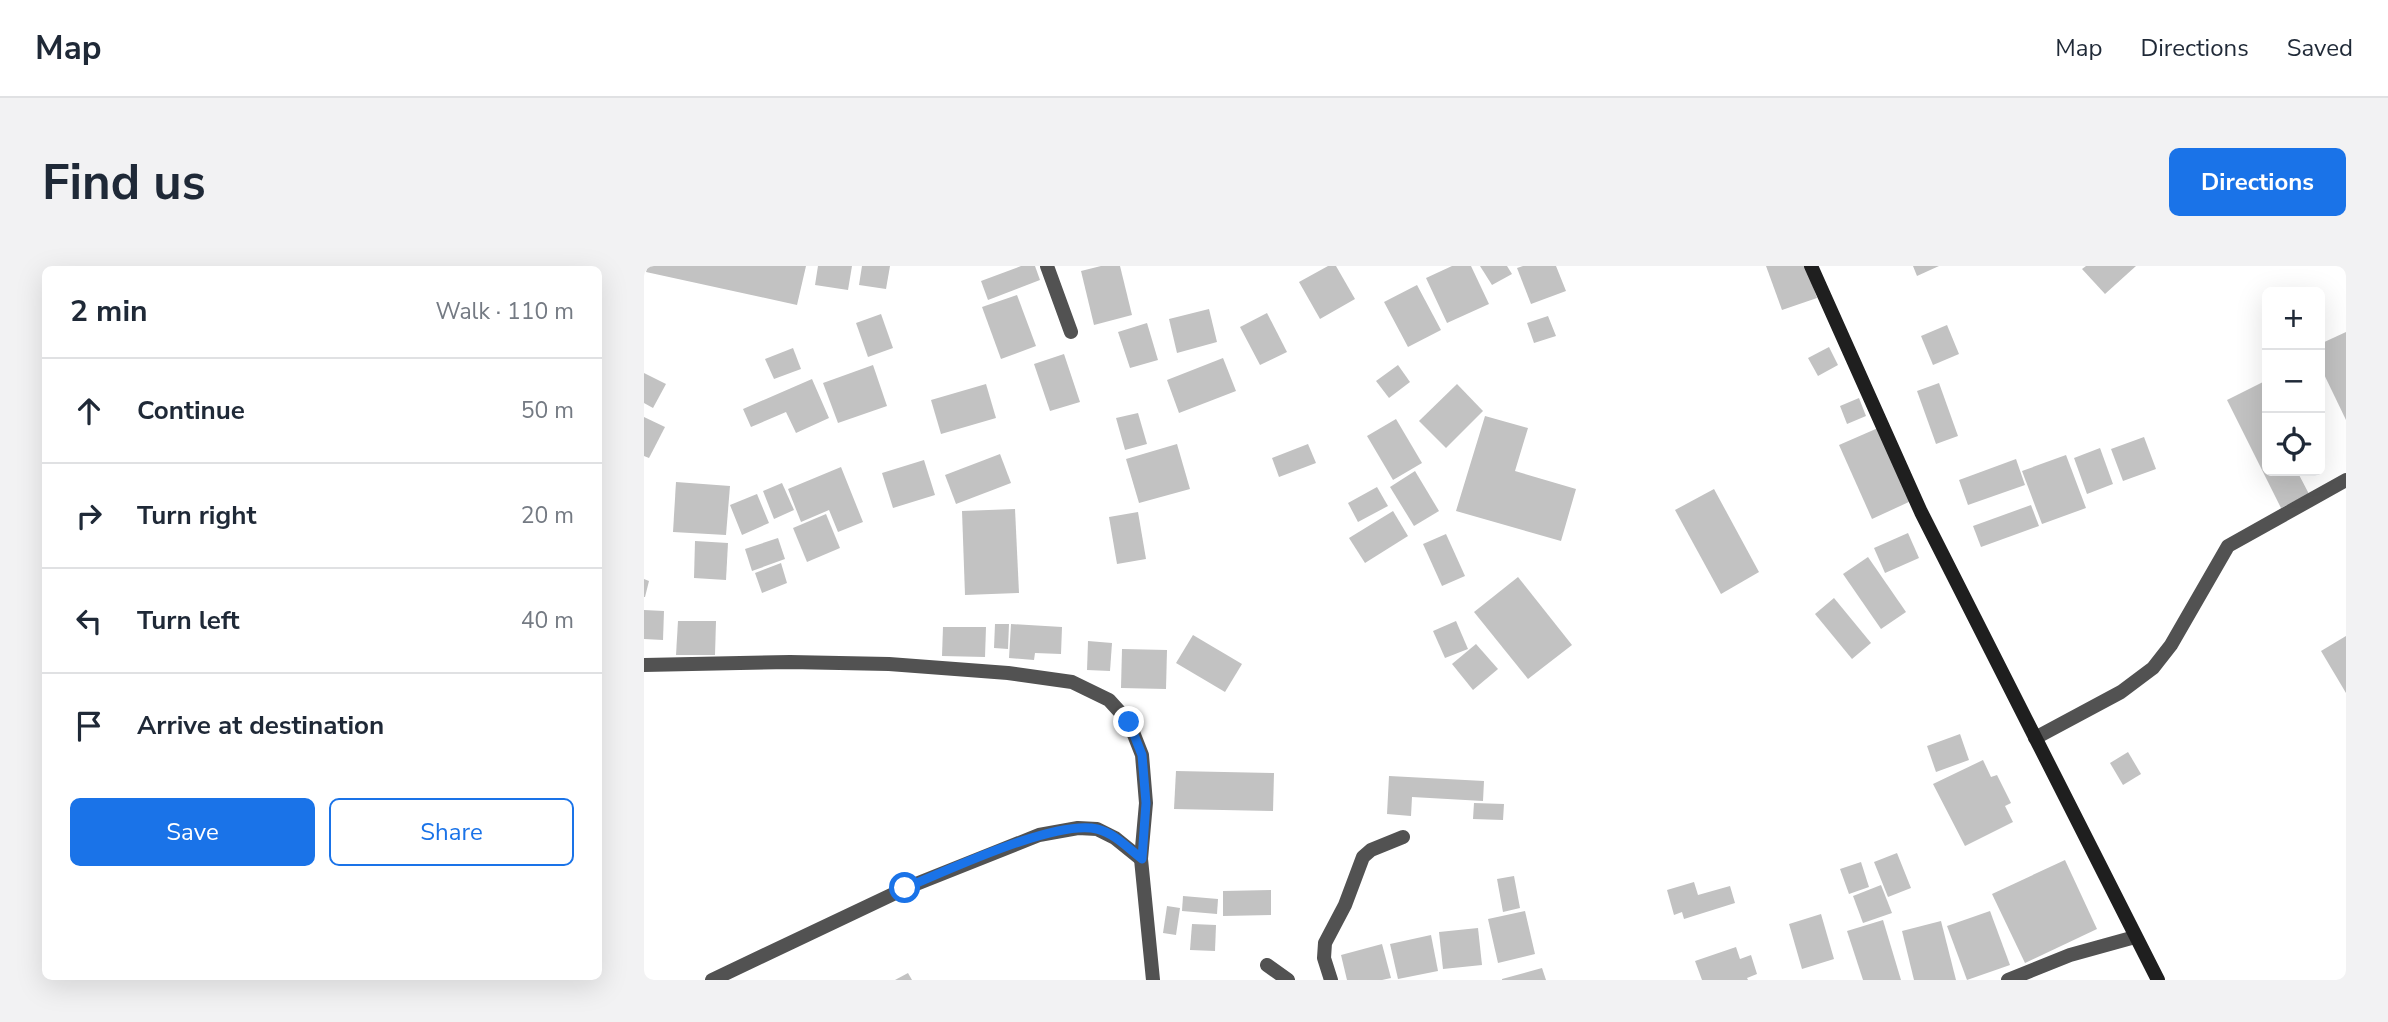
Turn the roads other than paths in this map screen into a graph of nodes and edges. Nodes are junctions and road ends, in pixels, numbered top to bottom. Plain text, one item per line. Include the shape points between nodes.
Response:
1 (1047, 266) edge
2 (1811, 266) edge
3 (1072, 332) dead end
4 (2346, 480) edge
5 (644, 666) edge
6 (2035, 738) junction
7 (1403, 837) dead end
8 (1142, 859) junction
9 (2135, 937) junction
10 (1267, 965) dead end
11 (712, 980) edge
12 (1153, 980) edge
13 (1288, 980) edge
14 (1331, 980) edge
15 (2008, 980) edge
16 (2158, 980) edge

1 - 3 street
2 - 6 main road via 1921,512
4 - 6 street via 2228,546 2153,668 2121,692
5 - 8 street via 842,662 1072,682 1109,700 1129,722 1142,755 1146,803
6 - 9 main road
7 - 14 street via 1363,857 1325,943
8 - 11 street via 1097,829 1040,835 905,888
8 - 12 street
9 - 15 street via 2070,955
9 - 16 main road
10 - 13 street

